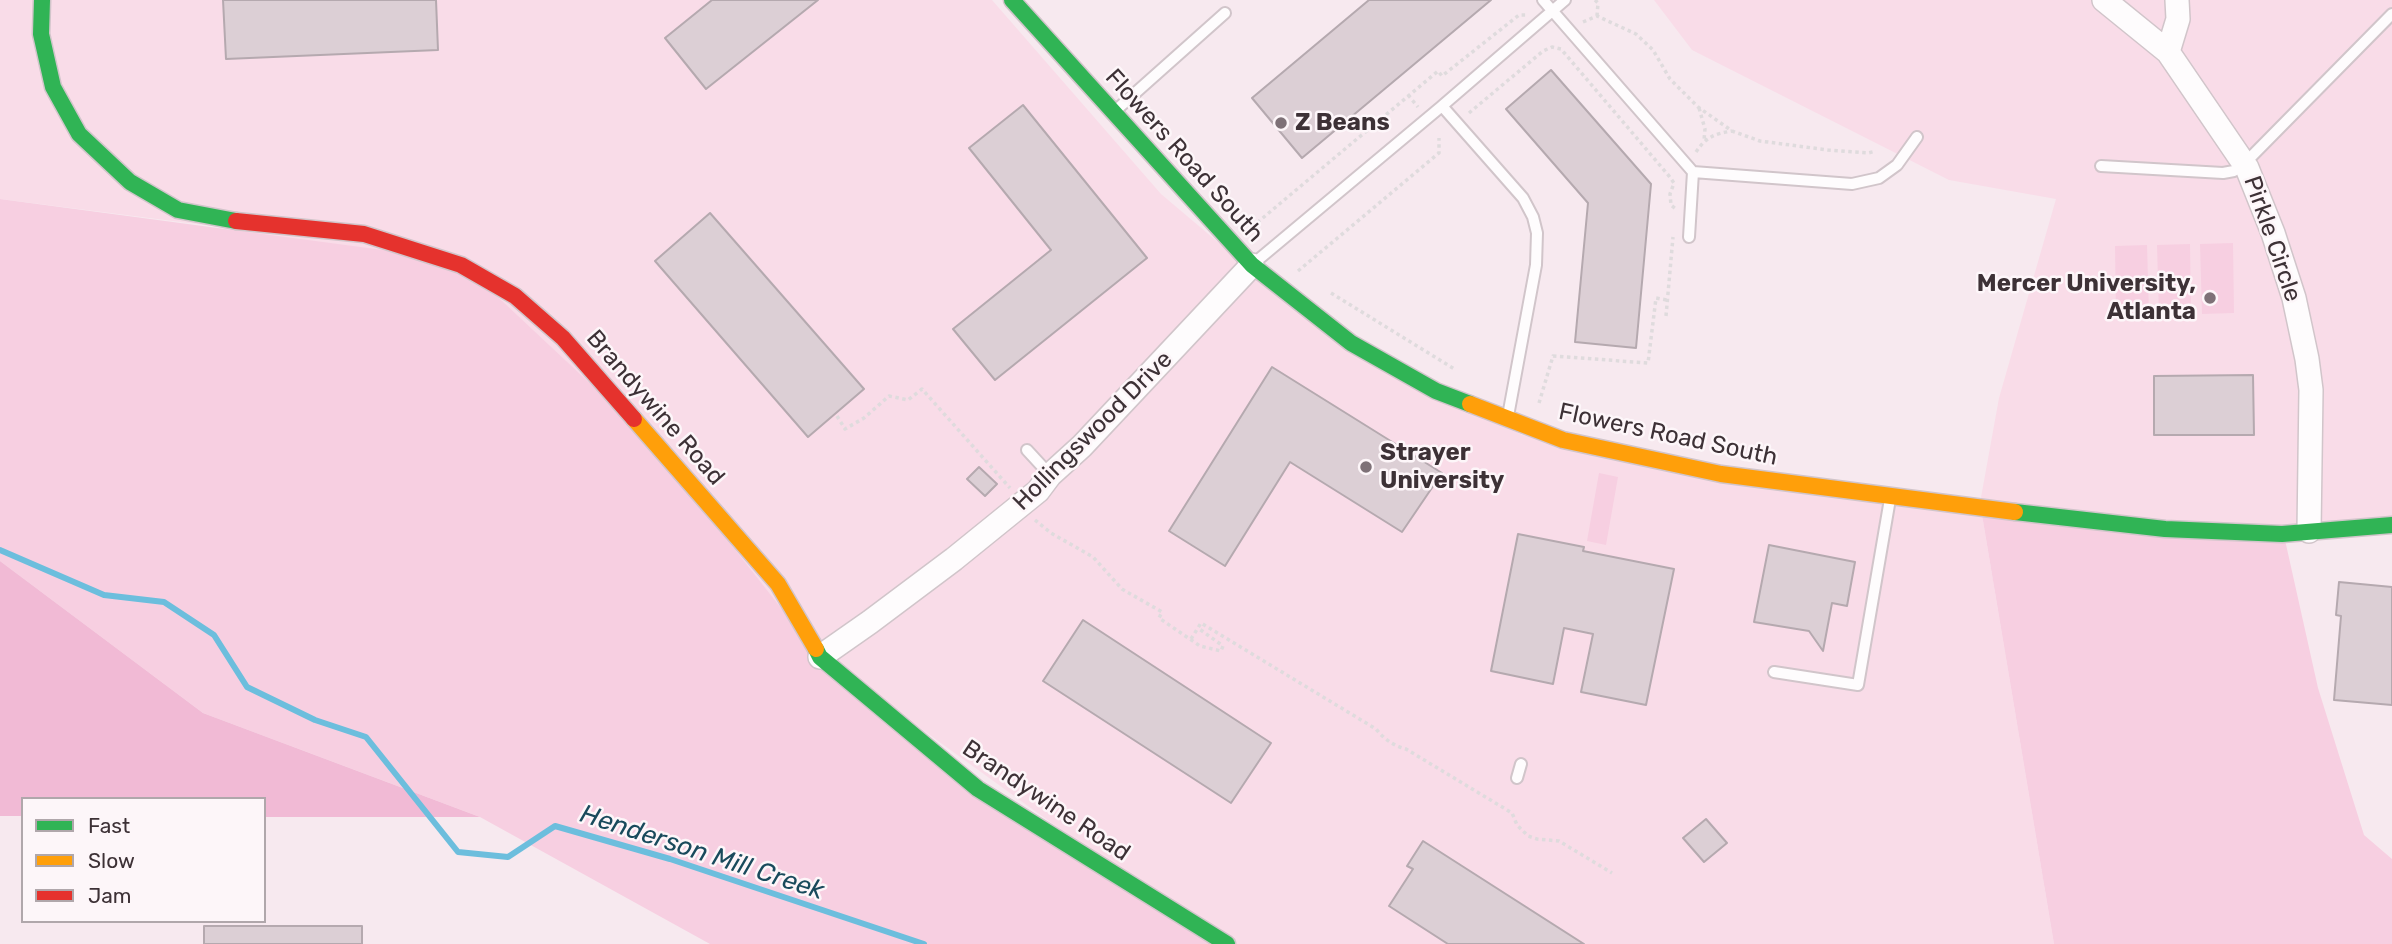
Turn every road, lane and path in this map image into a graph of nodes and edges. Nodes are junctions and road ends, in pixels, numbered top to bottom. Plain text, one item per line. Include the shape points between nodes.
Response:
1 (42, 0) edge
2 (1012, 0) edge
3 (1543, 0) edge
4 (1565, 0) edge
5 (1595, 0) edge
6 (2104, 0) edge
7 (2176, 0) edge
8 (1552, 11) junction
9 (1225, 13) dead end
10 (2392, 14) edge
11 (1519, 15) dead end
12 (1597, 16) junction
13 (1583, 22) dead end
14 (2168, 52) junction
15 (1408, 95) junction
16 (1442, 106) junction
17 (1698, 107) junction
18 (1420, 110) dead end
19 (1113, 113) junction
20 (1469, 113) dead end
21 (1731, 131) junction
22 (1917, 137) dead end
23 (1440, 138) dead end
24 (1704, 140) junction
25 (1877, 151) dead end
26 (1694, 155) dead end
27 (2244, 164) junction
28 (2101, 166) dead end
29 (1693, 172) junction
30 (1676, 209) dead end
31 (1245, 233) dead end
32 (1674, 235) dead end
33 (1689, 237) dead end
34 (1292, 262) dead end
35 (1252, 265) junction
36 (1324, 288) dead end
37 (1667, 300) junction
38 (1665, 316) dead end
39 (1465, 376) dead end
40 (1539, 403) dead end
41 (837, 416) dead end
42 (1507, 419) junction
43 (1027, 450) dead end
44 (1050, 475) junction
45 (1016, 495) dead end
46 (1890, 497) junction
47 (1034, 519) dead end
48 (2392, 525) edge
49 (2309, 531) junction
50 (1198, 628) junction
51 (1191, 639) junction
52 (820, 657) junction
53 (1774, 672) dead end
54 (1521, 764) dead end
55 (1517, 778) dead end
56 (1612, 873) dead end
57 (1227, 944) edge

1 - 52 street, Brandywine Road via 41,34 53,87 79,134 130,182 178,210 363,234 461,265 515,296 563,338 778,584
2 - 19 street, Flowers Road South
3 - 8 lane
4 - 8 lane
5 - 12 path
6 - 14 street, Pirkle Circle
7 - 14 street via 2178,19
8 - 16 lane
8 - 29 lane
9 - 19 lane
10 - 27 lane
11 - 15 path via 1442,76 1438,71
12 - 13 path
12 - 17 path via 1636,34
14 - 27 street, Pirkle Circle
15 - 18 path
15 - 31 path
16 - 35 lane
16 - 42 lane via 1523,198 1533,217 1536,265
17 - 21 path
17 - 24 path
19 - 35 street, Flowers Road South
20 - 30 path via 1543,51 1561,49 1674,183 1670,194
21 - 24 path
21 - 25 path via 1760,141
22 - 29 lane via 1897,165 1879,178 1852,184
23 - 34 path via 1439,153 1297,273
24 - 26 path
27 - 28 lane via 2223,173
27 - 49 street, Pirkle Circle via 2273,233 2308,359
29 - 33 lane
32 - 37 path
35 - 42 street, Flowers Road South via 1350,343 1436,391
35 - 44 street, Hollingswood Drive
36 - 39 path
37 - 38 path
37 - 40 path via 1656,298 1648,363 1553,356
41 - 45 path via 845,429 889,396 908,400 922,389
42 - 46 street, Flowers Road South via 1563,440 1721,474
43 - 44 lane
44 - 52 street, Hollingswood Drive via 1006,519
46 - 49 street, Flowers Road South via 2165,529
46 - 53 lane via 1858,685
47 - 51 path via 1093,557 1122,589 1162,612 1159,618
48 - 49 street, Flowers Road South
50 - 51 path
50 - 51 path via 1223,646 1221,651
50 - 56 path via 1201,623 1512,813 1528,836 1559,841
52 - 57 street, Brandywine Road via 978,789
54 - 55 lane

